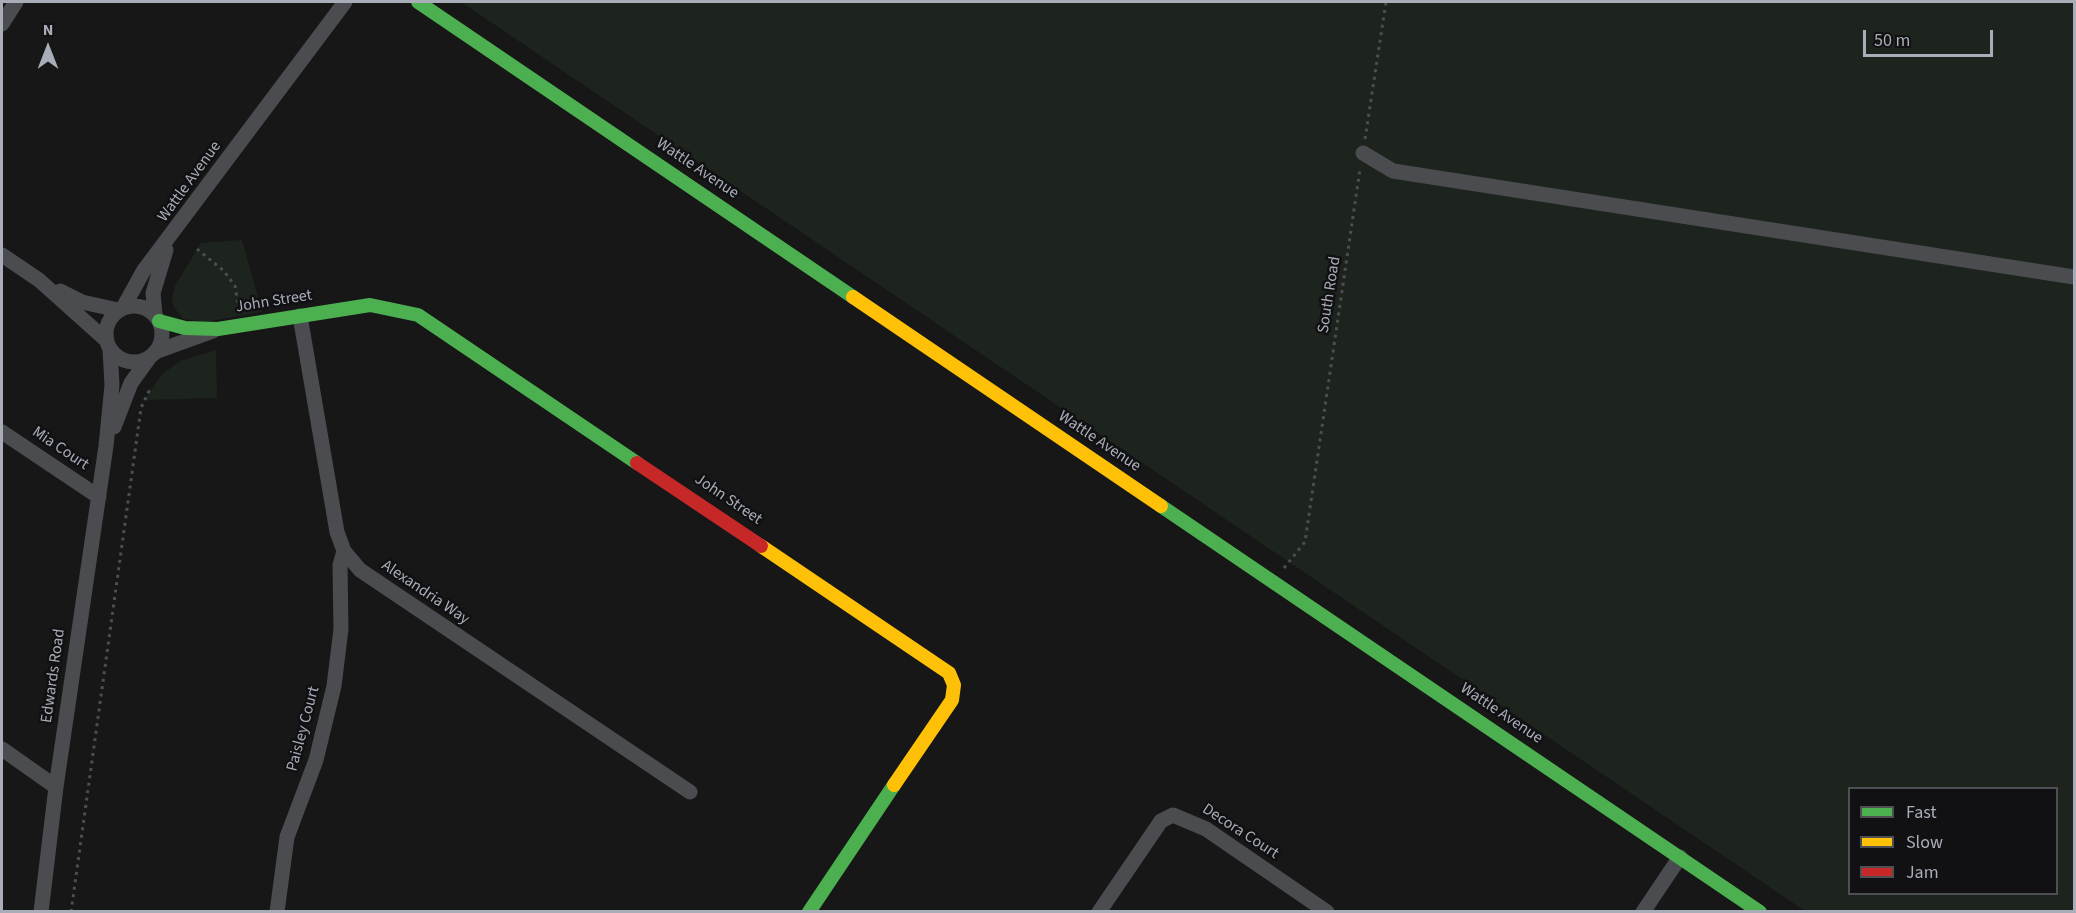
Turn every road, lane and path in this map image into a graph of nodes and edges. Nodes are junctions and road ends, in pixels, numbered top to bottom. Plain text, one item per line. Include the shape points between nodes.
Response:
1 (14, 2) edge
2 (345, 2) edge
3 (418, 2) edge
4 (1386, 2) edge
5 (2, 24) edge
6 (1363, 153) junction
7 (170, 238) junction
8 (197, 249) dead end
9 (2, 255) edge
10 (2074, 277) edge
11 (39, 280) junction
12 (121, 309) junction
13 (300, 316) junction
14 (157, 318) junction
15 (241, 325) junction
16 (218, 329) junction
17 (108, 345) junction
18 (152, 355) junction
19 (131, 383) junction
20 (2, 432) edge
21 (106, 446) junction
22 (99, 497) junction
23 (345, 551) junction
24 (1273, 581) junction
25 (2, 749) edge
26 (56, 787) junction
27 (690, 792) dead end
28 (1680, 857) junction
29 (41, 912) edge
30 (71, 912) edge
31 (277, 912) edge
32 (809, 912) edge
33 (1099, 912) edge
34 (1327, 912) edge
35 (1643, 912) edge
36 (1760, 912) edge

1 - 5 street
2 - 7 street, Wattle Avenue
3 - 24 street, Wattle Avenue
4 - 6 path, South Road
6 - 10 street via 1393,171
6 - 24 path, South Road via 1305,542
7 - 12 street, Wattle Avenue via 144,270
7 - 14 street, Wattle Avenue via 153,293
8 - 15 path via 235,286
9 - 11 street
11 - 12 street via 82,302
11 - 17 street
12 - 14 street via 140,306
12 - 17 street via 107,323
13 - 15 street, John Street
13 - 23 street, Alexandria Way via 337,532
13 - 32 street, John Street via 370,305 418,315 950,673 954,686 952,700
14 - 16 street, John Street via 185,328
14 - 18 street via 162,337
15 - 16 street, John Street
16 - 18 street, John Street
17 - 18 street via 124,360 133,362
17 - 21 street, Edwards Road via 112,385
18 - 19 street, Edwards Road
19 - 21 street, Edwards Road
19 - 30 path via 149,391 141,408
20 - 22 street, Mia Court
21 - 22 street, Edwards Road
22 - 26 street, Edwards Road
23 - 27 street, Alexandria Way via 360,570
23 - 31 street, Paisley Court via 340,566 341,629 334,686 316,760 286,837
24 - 28 street, Wattle Avenue
25 - 26 street
26 - 29 street, Edwards Road
28 - 35 street
28 - 36 street, Wattle Avenue
33 - 34 street, Decora Court via 1161,821 1173,815 1206,829

